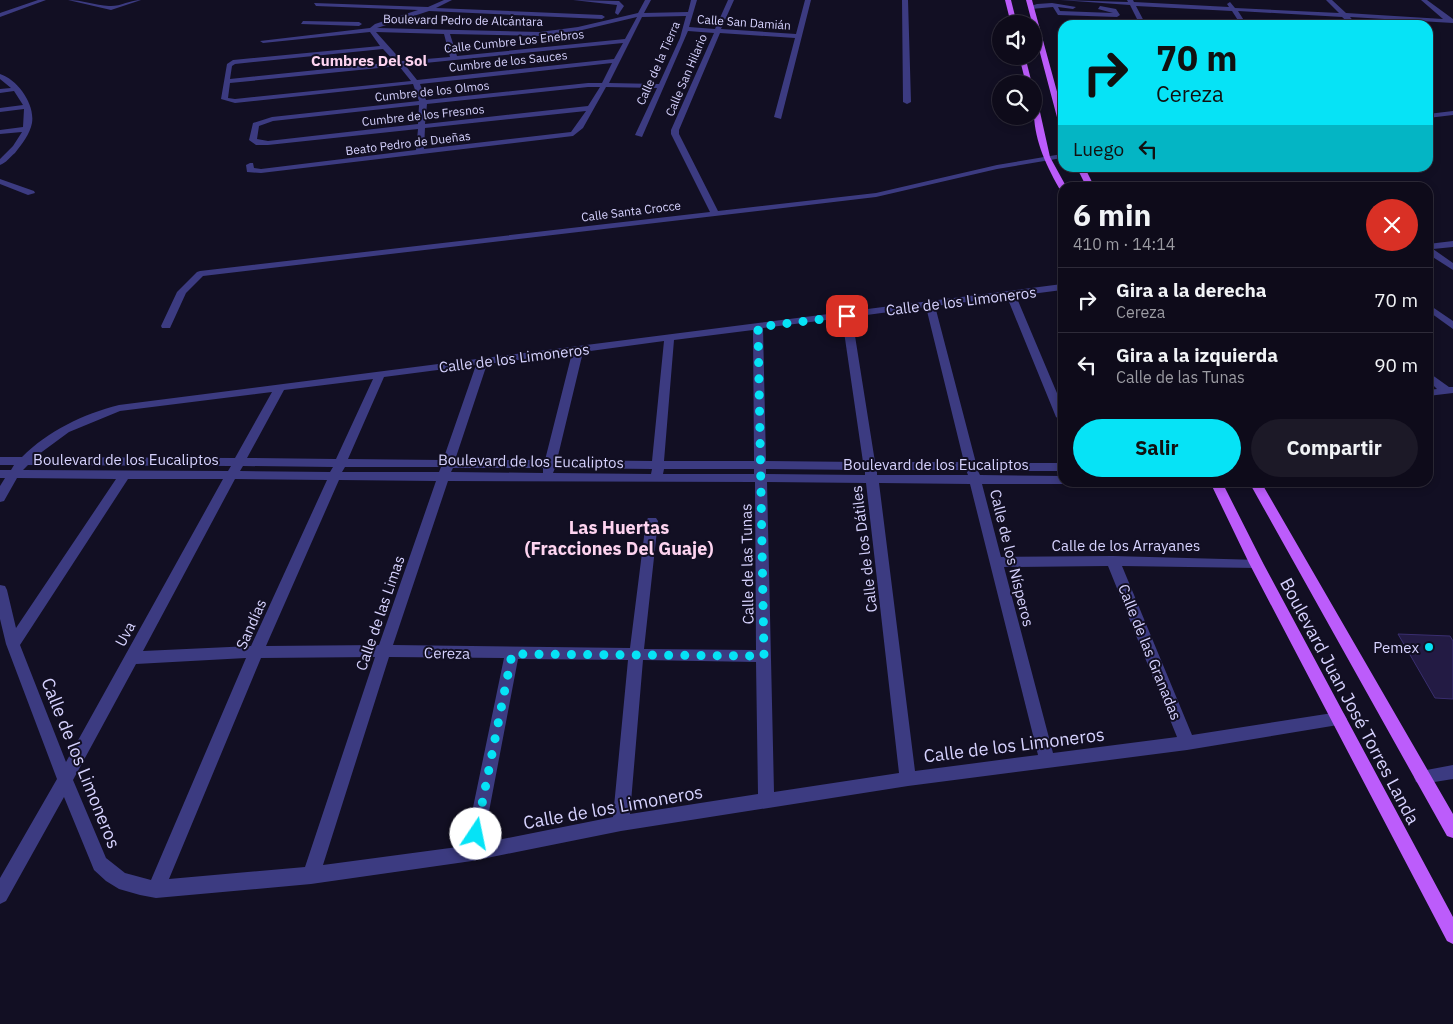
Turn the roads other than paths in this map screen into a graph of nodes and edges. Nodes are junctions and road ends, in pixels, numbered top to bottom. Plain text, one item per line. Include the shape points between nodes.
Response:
1 (43, 0) edge
2 (71, 0) edge
3 (89, 0) edge
4 (138, 0) edge
5 (320, 0) edge
6 (449, 0) edge
7 (576, 0) edge
8 (599, 0) edge
9 (648, 0) edge
10 (694, 0) edge
11 (731, 0) edge
12 (808, 0) edge
13 (905, 0) edge
14 (1008, 0) edge
15 (1062, 0) edge
16 (1227, 0) edge
17 (1329, 0) edge
18 (1424, 0) edge
19 (82, 2) junction
20 (1030, 2) edge
21 (1131, 2) edge
22 (1055, 6) junction
23 (429, 9) junction
24 (1233, 9) junction
25 (644, 12) junction
26 (692, 12) junction
27 (618, 13) junction
28 (0, 15) edge
29 (1012, 15) edge
30 (1345, 16) junction
31 (602, 17) junction
32 (1140, 20) edge
33 (1241, 20) edge
34 (1349, 20) edge
35 (1416, 20) edge
36 (1433, 21) edge
37 (1452, 22) edge
38 (303, 23) dead end
39 (325, 23) junction
40 (375, 27) junction
41 (686, 29) junction
42 (717, 31) junction
43 (447, 32) junction
44 (318, 35) junction
45 (800, 36) junction
46 (263, 41) dead end
47 (626, 41) junction
48 (384, 47) junction
49 (454, 58) junction
50 (616, 61) junction
51 (400, 64) junction
52 (0, 76) edge
53 (226, 81) junction
54 (414, 82) junction
55 (605, 84) junction
56 (661, 86) junction
57 (16, 89) junction
58 (0, 91) edge
59 (907, 102) dead end
60 (423, 103) junction
61 (1058, 106) edge
62 (27, 108) junction
63 (590, 108) junction
64 (0, 110) edge
65 (1453, 113) edge
66 (1433, 115) edge
67 (778, 117) dead end
68 (1039, 125) edge
69 (420, 126) junction
70 (27, 129) junction
71 (0, 132) edge
72 (639, 135) dead end
73 (259, 143) joint
74 (420, 151) junction
75 (4, 156) edge
76 (1058, 156) edge
77 (1046, 157) junction
78 (0, 163) edge
79 (250, 165) dead end
80 (0, 182) edge
81 (1060, 182) edge
82 (31, 193) dead end
83 (715, 213) junction
84 (1453, 244) edge
85 (1433, 248) edge
86 (1433, 253) edge
87 (1453, 267) edge
88 (1058, 288) edge
89 (1010, 295) junction
90 (930, 305) junction
91 (1433, 311) edge
92 (847, 316) junction
93 (166, 326) dead end
94 (1453, 326) edge
95 (758, 327) junction
96 (669, 338) junction
97 (578, 350) junction
98 (483, 362) junction
99 (380, 374) junction
100 (1433, 379) edge
101 (279, 389) junction
102 (1450, 391) edge
103 (1433, 393) edge
104 (1058, 408) edge
105 (0, 461) edge
106 (24, 461) junction
107 (238, 462) junction
108 (1058, 467) edge
109 (338, 470) junction
110 (446, 471) junction
111 (548, 471) junction
112 (657, 472) junction
113 (762, 473) junction
114 (871, 473) junction
115 (6, 474) edge
116 (125, 474) junction
117 (974, 474) junction
118 (231, 476) junction
119 (1058, 480) edge
120 (1218, 487) edge
121 (1258, 487) edge
122 (0, 498) edge
123 (652, 521) dead end
124 (1113, 561) junction
125 (996, 562) junction
126 (1256, 563) junction
127 (0, 590) edge
128 (13, 644) junction
129 (384, 651) junction
130 (256, 652) junction
131 (512, 654) junction
132 (636, 656) junction
133 (764, 656) junction
134 (130, 658) junction
135 (1339, 719) junction
136 (1187, 743) junction
137 (1047, 761) junction
138 (1453, 772) edge
139 (1422, 777) junction
140 (908, 779) junction
141 (65, 780) junction
142 (766, 802) junction
143 (621, 823) junction
144 (1453, 830) edge
145 (472, 853) junction
146 (311, 875) junction
147 (156, 890) junction
148 (0, 895) edge
149 (1453, 936) edge

1 - 28 street
2 - 19 street
3 - 19 street
4 - 19 street via 111,8
5 - 23 street via 316,4
6 - 23 street
7 - 8 street
8 - 27 street via 622,4
9 - 25 street
10 - 26 street, Calle de la Tierra
11 - 42 street, Calle San Hilario
12 - 45 street
13 - 59 street
14 - 29 main road
15 - 20 street
15 - 21 street
16 - 24 street
17 - 30 street
18 - 37 street
20 - 22 street
20 - 61 main road
21 - 24 street
21 - 32 street
22 - 22 street via 1110,8 1116,15 1058,13
23 - 31 street
23 - 40 street
24 - 30 street
24 - 33 street
25 - 26 street, Boulevard Pedro de Alcántara
25 - 27 street, Boulevard Pedro de Alcántara
25 - 43 street, Boulevard Pedro de Alcántara via 578,29 540,34
25 - 47 street
26 - 41 street, Calle de la Tierra
27 - 31 street, Boulevard Pedro de Alcántara
30 - 34 street
30 - 35 street
31 - 40 street, Boulevard Pedro de Alcántara via 570,26 528,31
36 - 37 street
38 - 39 street, Boulevard Pedro de Alcántara
39 - 40 street, Boulevard Pedro de Alcántara
39 - 44 street
40 - 43 street, Boulevard Pedro de Alcántara
40 - 44 street, Boulevard Pedro de Alcántara
40 - 48 street
41 - 42 street, Calle San Damián
41 - 56 street, Calle de la Tierra
42 - 45 street, Calle San Damián
42 - 83 street, Calle San Hilario via 675,134
43 - 49 street
44 - 46 street, Boulevard Pedro de Alcántara
45 - 67 street
47 - 49 street, Calle Cumbre Los Enebros
47 - 50 street
48 - 51 street
48 - 53 street via 238,61 229,65
49 - 51 street, Calle Cumbre Los Enebros
50 - 54 street, Cumbre de los Sauces
50 - 55 street
51 - 53 street, Calle Cumbre Los Enebros
51 - 54 street
52 - 57 street
53 - 54 street, Cumbre de los Sauces via 224,99 235,101
54 - 60 street
55 - 56 street, Cumbre de los Olmos
55 - 60 street, Cumbre de los Olmos
55 - 63 street
56 - 72 street, Calle de la Tierra
57 - 58 street
57 - 62 street
60 - 69 street
60 - 73 street, Cumbre de los Olmos via 262,121 256,125 253,140
62 - 64 street
62 - 70 street via 30,122
63 - 69 street, Cumbre de los Fresnos
63 - 74 street, Beato Pedro de Dueñas via 573,134 499,148
65 - 66 street
68 - 77 main road
69 - 73 street, Cumbre de los Fresnos
69 - 74 street
70 - 71 street
70 - 75 street
74 - 79 street, Beato Pedro de Dueñas via 261,172 250,170
75 - 78 street
76 - 77 street, Calle Santa Crocce
77 - 81 main road
77 - 83 street, Calle Santa Crocce via 876,195
80 - 82 street
83 - 93 street, Calle Santa Crocce via 200,274 182,292
84 - 85 street
86 - 87 street
88 - 89 street, Calle de los Limoneros
89 - 90 street, Calle de los Limoneros
89 - 104 street
90 - 92 street, Calle de los Limoneros
90 - 117 street, Calle de los Nísperos
91 - 94 street
92 - 95 street, Calle de los Limoneros
92 - 114 street, Calle de los Dátiles
95 - 96 street, Calle de los Limoneros
95 - 113 street, Calle de las Tunas
96 - 97 street, Calle de los Limoneros
96 - 112 street
97 - 98 street, Calle de los Limoneros
97 - 111 street
98 - 99 street, Calle de los Limoneros
98 - 110 street, Calle de las Limas
99 - 101 street, Calle de los Limoneros
99 - 109 street, Sandías
100 - 102 street
101 - 106 street, Calle de los Limoneros via 119,408 80,422 36,449
101 - 107 street, Uva
102 - 103 street
105 - 106 street, Boulevard de los Eucaliptos
106 - 107 street, Boulevard de los Eucaliptos
106 - 115 street, Calle de los Limoneros
107 - 109 street, Boulevard de los Eucaliptos
107 - 118 street, Uva
108 - 117 street, Boulevard de los Eucaliptos
109 - 110 street, Boulevard de los Eucaliptos
109 - 118 street, Boulevard de los Eucaliptos
109 - 130 street, Sandías
110 - 111 street, Boulevard de los Eucaliptos
110 - 129 street, Calle de las Limas
111 - 112 street, Boulevard de los Eucaliptos
112 - 113 street, Boulevard de los Eucaliptos
113 - 114 street, Boulevard de los Eucaliptos
113 - 133 street, Calle de las Tunas
114 - 117 street, Boulevard de los Eucaliptos
114 - 140 street, Calle de los Dátiles
115 - 116 street, Boulevard de los Eucaliptos
115 - 122 street, Calle de los Limoneros
116 - 118 street, Boulevard de los Eucaliptos
116 - 128 street
117 - 119 street, Boulevard de los Eucaliptos
117 - 125 street, Calle de los Nísperos
118 - 134 street, Uva
120 - 126 main road, Boulevard Juan José Torres Landa
121 - 139 main road, Boulevard Juan José Torres Landa
123 - 132 street
124 - 125 street, Calle de los Arrayanes
124 - 126 street, Calle de los Arrayanes
124 - 136 street, Calle de las Granadas
125 - 137 street, Calle de los Nísperos
126 - 135 main road, Boulevard Juan José Torres Landa
127 - 128 street, Calle de los Limoneros
128 - 141 street, Calle de los Limoneros
129 - 130 street, Cereza
129 - 131 street, Cereza
129 - 146 street, Calle de las Limas
130 - 134 street, Cereza
130 - 147 street, Sandías
131 - 132 street, Cereza
131 - 145 street
132 - 133 street, Cereza
132 - 143 street
133 - 142 street, Calle de las Tunas
134 - 141 street, Uva
135 - 136 street, Calle de los Limoneros
135 - 149 main road, Boulevard Juan José Torres Landa
136 - 137 street, Calle de los Limoneros
137 - 140 street, Calle de los Limoneros
138 - 139 street
139 - 144 main road, Boulevard Juan José Torres Landa
140 - 142 street, Calle de los Limoneros
141 - 147 street, Calle de los Limoneros via 100,864 122,883
141 - 148 street, Uva
142 - 143 street, Calle de los Limoneros
143 - 145 street, Calle de los Limoneros
145 - 146 street, Calle de los Limoneros
146 - 147 street, Calle de los Limoneros

